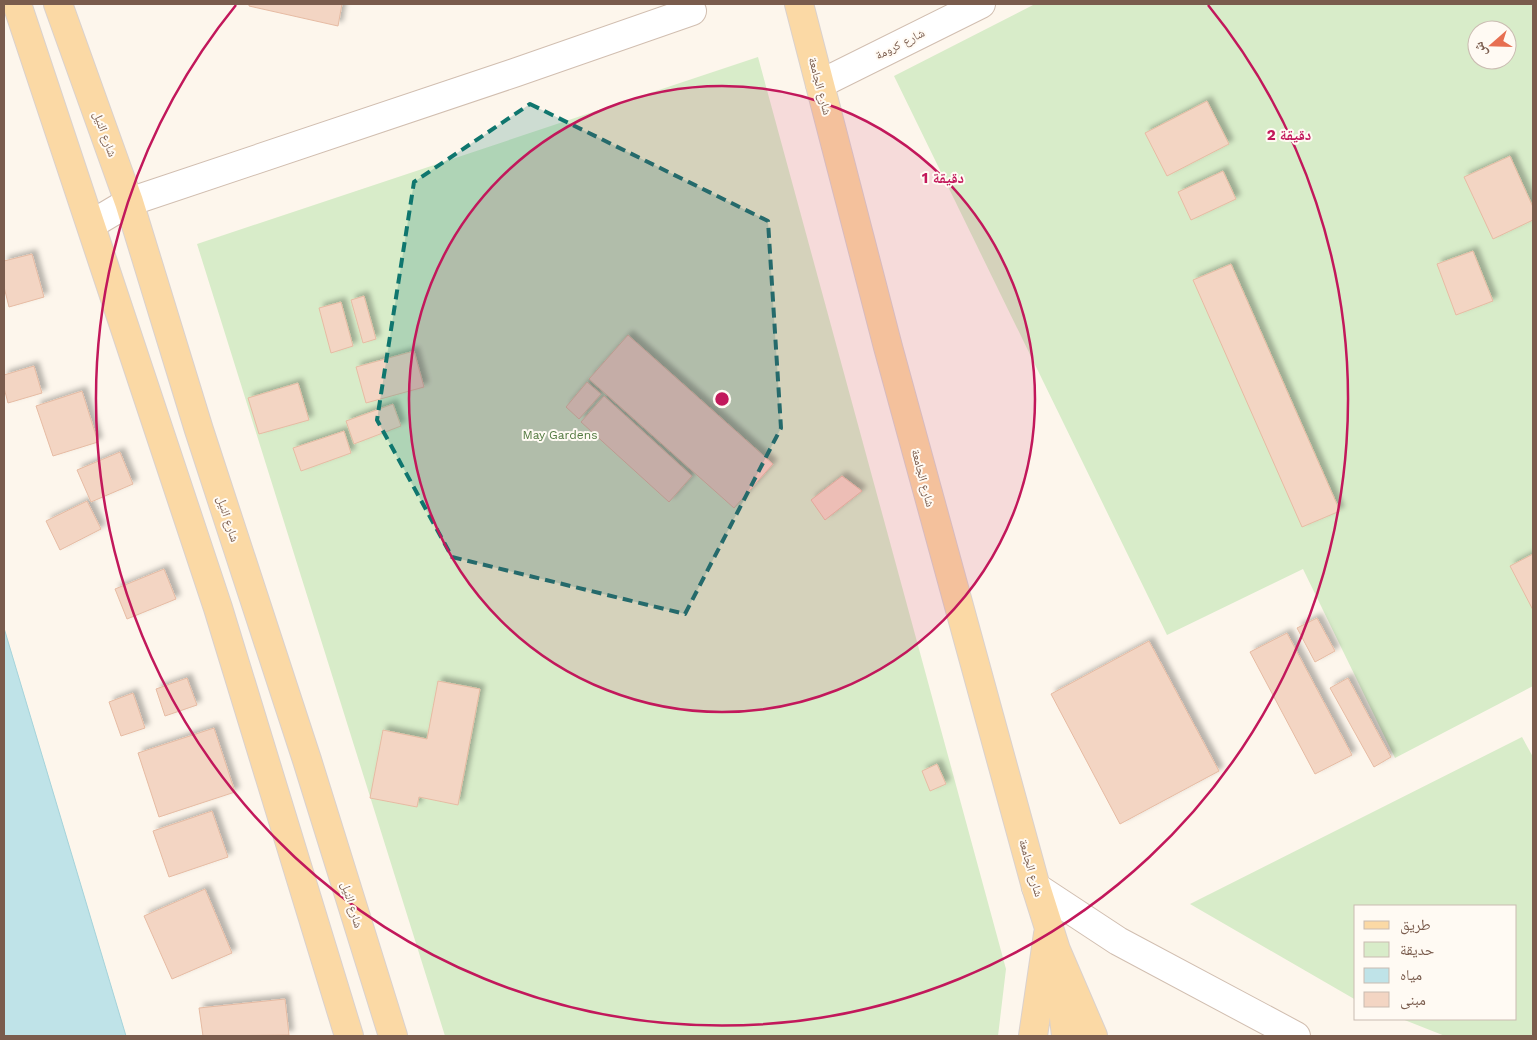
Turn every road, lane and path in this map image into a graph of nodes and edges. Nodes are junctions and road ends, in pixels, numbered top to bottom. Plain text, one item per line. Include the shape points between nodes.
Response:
1 (17, 4) edge
2 (58, 4) edge
3 (799, 4) edge
4 (981, 4) edge
5 (692, 11) dead end
6 (820, 84) junction
7 (129, 202) junction
8 (92, 224) junction
9 (1036, 887) junction
10 (1052, 939) junction
11 (381, 996) junction
12 (346, 1024) edge
13 (393, 1036) edge
14 (1033, 1036) edge
15 (1066, 1036) edge
16 (1093, 1036) edge
17 (1296, 1036) edge

1 - 8 main road
2 - 7 main road, شارع النيل
3 - 6 main road, شارع الجامعة
4 - 6 street, شارع كرومة
5 - 7 street
6 - 9 main road, شارع الجامعة via 903,404
7 - 8 street
7 - 11 main road, شارع النيل
8 - 12 main road via 218,608
9 - 10 main road, شارع الجامعة
9 - 17 street via 1118,941
10 - 14 main road
10 - 15 main road, شارع الجامعة
10 - 16 main road, شارع الجامعة
11 - 12 main road
11 - 13 main road, شارع النيل

